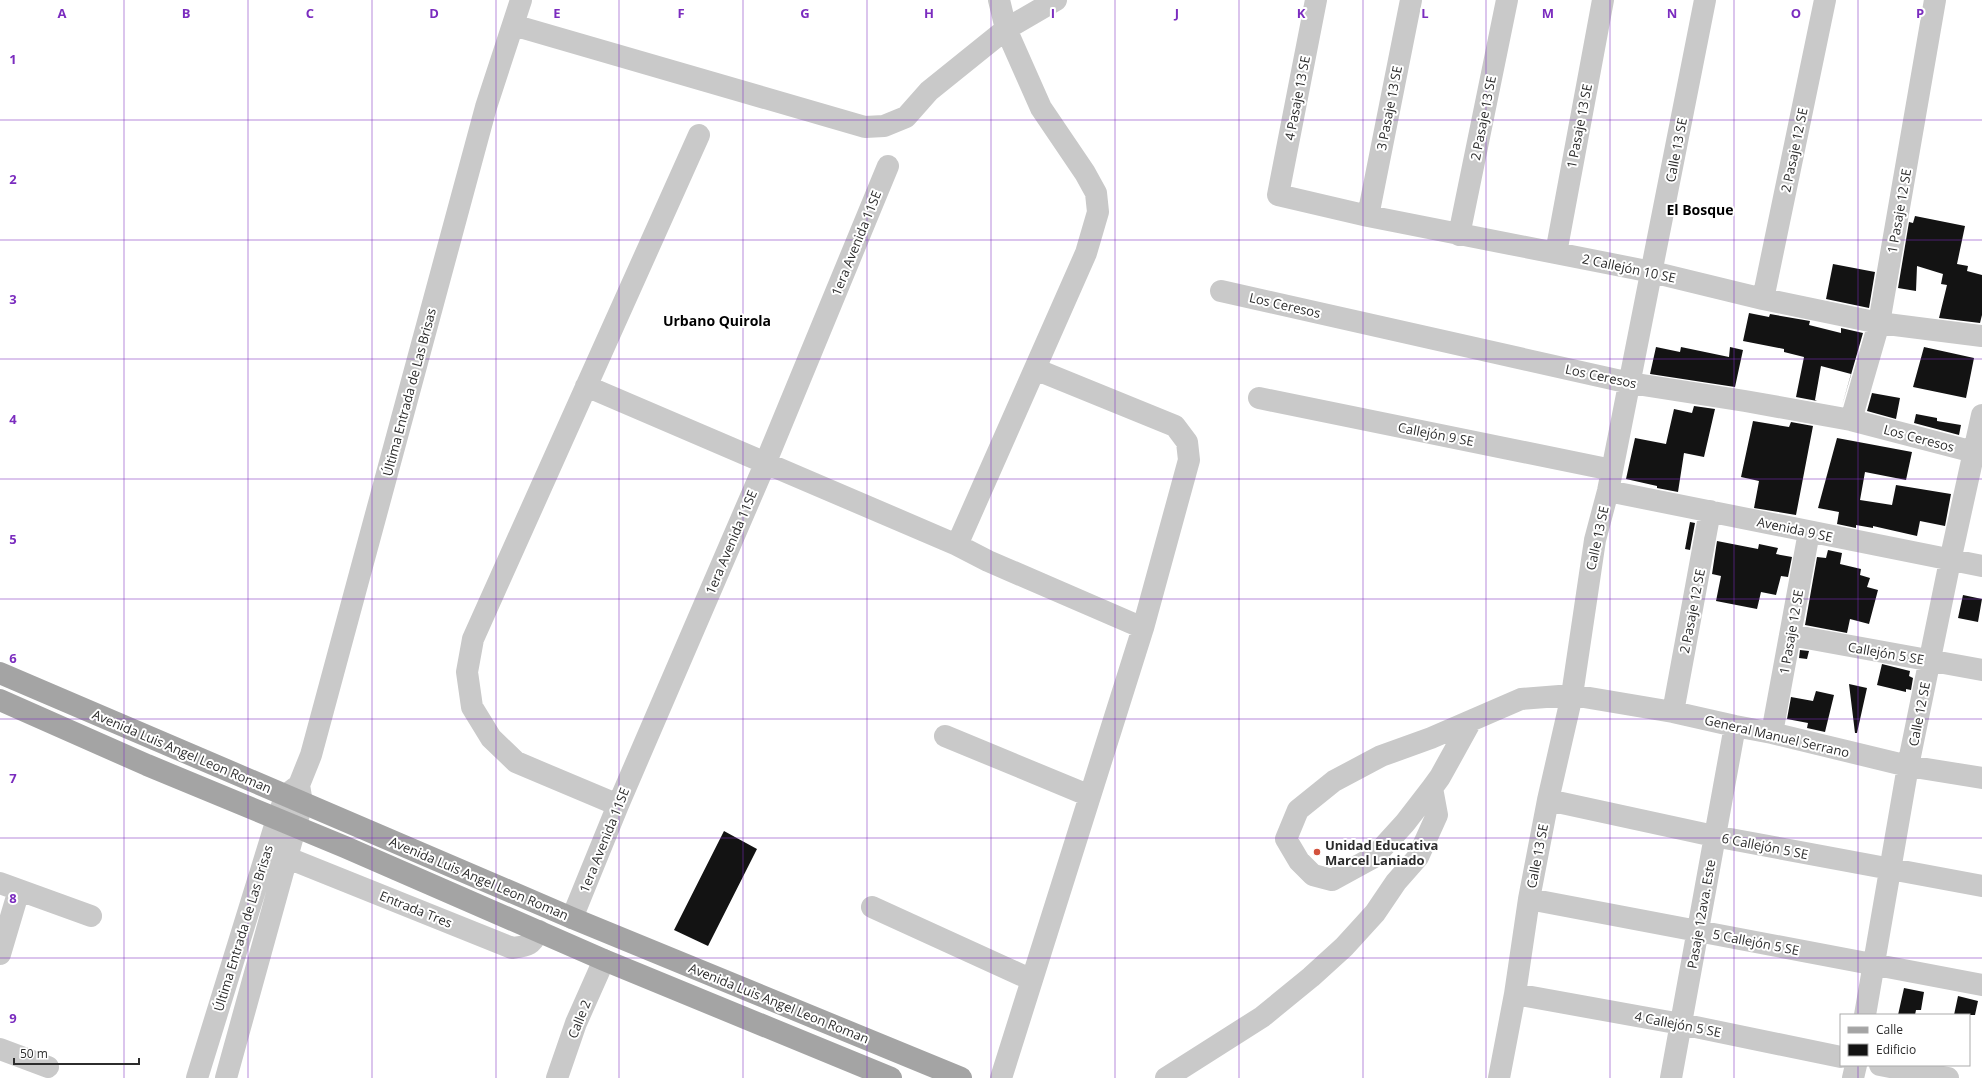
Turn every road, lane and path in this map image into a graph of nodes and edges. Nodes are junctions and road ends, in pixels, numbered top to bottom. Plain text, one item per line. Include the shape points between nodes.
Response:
1 (521, 0) edge
2 (999, 0) edge
3 (1056, 0) edge
4 (1316, 0) edge
5 (1411, 0) edge
6 (1507, 0) edge
7 (1603, 0) edge
8 (1705, 0) edge
9 (1825, 0) edge
10 (1935, 0) edge
11 (513, 25) junction
12 (1006, 29) junction
13 (699, 135) dead end
14 (888, 166) dead end
15 (1278, 195) joint
16 (1368, 216) junction
17 (1459, 235) junction
18 (1556, 253) junction
19 (1652, 272) junction
20 (1221, 291) dead end
21 (1763, 299) junction
22 (1879, 323) junction
23 (1982, 336) edge
24 (1035, 369) junction
25 (1630, 383) junction
26 (586, 386) junction
27 (1259, 398) dead end
28 (1982, 415) edge
29 (1851, 420) junction
30 (1978, 453) edge
31 (765, 464) junction
32 (1612, 470) junction
33 (1608, 491) junction
34 (1710, 511) junction
35 (1809, 532) junction
36 (957, 545) junction
37 (1950, 561) junction
38 (1982, 566) edge
39 (1143, 628) junction
40 (1790, 635) junction
41 (1930, 660) junction
42 (1982, 670) edge
43 (0, 673) edge
44 (1572, 695) junction
45 (0, 700) edge
46 (1673, 712) junction
47 (1471, 721) junction
48 (1735, 726) junction
49 (1772, 733) junction
50 (945, 736) dead end
51 (1908, 766) junction
52 (1982, 778) edge
53 (1432, 788) junction
54 (295, 794) junction
55 (1090, 796) junction
56 (1548, 800) junction
57 (618, 805) junction
58 (286, 822) junction
59 (1714, 836) junction
60 (288, 858) junction
61 (1890, 870) junction
62 (1982, 886) edge
63 (9, 887) edge
64 (1529, 899) junction
65 (872, 907) dead end
66 (91, 916) dead end
67 (572, 918) junction
68 (539, 931) junction
69 (1699, 931) junction
70 (0, 954) edge
71 (604, 960) junction
72 (1874, 964) junction
73 (1032, 980) junction
74 (1982, 985) edge
75 (1515, 994) junction
76 (1864, 1014) edge
77 (1681, 1024) junction
78 (0, 1049) edge
79 (1840, 1057) edge
80 (1856, 1066) edge
81 (1885, 1066) edge
82 (48, 1067) dead end
83 (197, 1078) edge
84 (226, 1078) edge
85 (557, 1078) edge
86 (891, 1078) edge
87 (961, 1078) edge
88 (1001, 1078) edge
89 (1166, 1078) edge
90 (1499, 1078) edge
91 (1671, 1078) edge
92 (1853, 1078) edge
93 (1948, 1078) edge

1 - 11 street, Última Entrada de Las Brisas
2 - 12 street
3 - 12 street
4 - 15 street, 4 Pasaje 13 SE
5 - 16 street, 3 Pasaje 13 SE
6 - 17 street, 2 Pasaje 13 SE
7 - 18 street, 1 Pasaje 13 SE
8 - 19 street, Calle 13 SE
9 - 21 street, 2 Pasaje 12 SE
10 - 22 street, 1 Pasaje 12 SE
11 - 12 street via 865,127 884,126 906,117 929,91
11 - 54 street, Última Entrada de Las Brisas via 486,107 311,755
12 - 24 street via 1041,108 1096,193 1098,212 1086,253
13 - 26 street
14 - 31 street, 1era Avenida 11SE
15 - 16 street, 2 Callejón 10 SE
16 - 17 street, 2 Callejón 10 SE
17 - 18 street, 2 Callejón 10 SE
18 - 19 street, 2 Callejón 10 SE
19 - 21 street, 2 Callejón 10 SE
19 - 25 street, Calle 13 SE
20 - 25 street, Los Ceresos
21 - 22 street, 2 Callejón 10 SE
22 - 23 street, 2 Callejón 10 SE
22 - 29 street, 1 Pasaje 12 SE
24 - 36 street
24 - 39 street via 1175,426 1187,442 1189,460
25 - 29 street, Los Ceresos
25 - 32 street, Calle 13 SE
26 - 31 street
26 - 57 street via 473,639 467,672 472,707 491,738 516,762
27 - 32 street, Callejón 9 SE
28 - 30 street, Calle 12 SE
29 - 30 street, Los Ceresos
30 - 37 street, Calle 12 SE
31 - 36 street
31 - 57 street, 1era Avenida 11SE
32 - 33 street, Calle 13 SE
33 - 34 street, Avenida 9 SE
33 - 44 street, Calle 13 SE via 1595,540
34 - 35 street, Avenida 9 SE
34 - 46 street, 2 Pasaje 12 SE
35 - 37 street, Avenida 9 SE
35 - 40 street, 1 Pasaje 12 SE
36 - 39 street
37 - 38 street, Avenida 9 SE
37 - 41 street, Calle 12 SE
39 - 55 street
40 - 41 street, Callejón 5 SE
40 - 49 street, 1 Pasaje 12 SE
41 - 42 street, Callejón 5 SE
41 - 51 street, Calle 12 SE
43 - 54 main road, Avenida Luis Angel Leon Roman
44 - 46 street, General Manuel Serrano
44 - 47 street, General Manuel Serrano via 1521,699
44 - 56 street, Calle 13 SE
45 - 58 main road, Avenida Luis Angel Leon Roman via 147,765
46 - 48 street, General Manuel Serrano
47 - 53 street
47 - 53 street, General Manuel Serrano via 1381,756 1334,781 1298,810 1286,839 1299,861 1312,875 1332,880 1374,857
48 - 49 street, General Manuel Serrano
48 - 59 street, Pasaje 12ava. Este
49 - 51 street, General Manuel Serrano
50 - 55 street
51 - 52 street, General Manuel Serrano
51 - 61 street, Calle 12 SE
53 - 89 street via 1437,815 1418,857 1396,882 1375,913 1344,947 1262,1017
54 - 58 street, Última Entrada de Las Brisas
54 - 67 main road, Avenida Luis Angel Leon Roman
55 - 73 street
56 - 59 street, 6 Callejón 5 SE
56 - 64 street, Calle 13 SE
57 - 67 street, 1era Avenida 11SE
58 - 60 street, Última Entrada de Las Brisas
58 - 68 main road, Avenida Luis Angel Leon Roman
58 - 83 street, Última Entrada de Las Brisas
59 - 61 street, 6 Callejón 5 SE
59 - 69 street, Pasaje 12ava. Este
60 - 68 street, Entrada Tres via 512,948 527,946 534,941
60 - 84 street, Última Entrada de Las Brisas
61 - 62 street, 6 Callejón 5 SE
61 - 72 street, Calle 12 SE
63 - 66 street
63 - 70 street
64 - 69 street, 5 Callejón 5 SE
64 - 75 street, Calle 13 SE
65 - 73 street
67 - 87 main road, Avenida Luis Angel Leon Roman
68 - 71 main road, Avenida Luis Angel Leon Roman
69 - 72 street, 5 Callejón 5 SE
69 - 77 street, Pasaje 12ava. Este
71 - 85 street, Calle 2 via 576,1024
71 - 86 main road, Avenida Luis Angel Leon Roman
72 - 74 street, 5 Callejón 5 SE
72 - 76 street, Calle 12 SE
73 - 88 street
75 - 77 street, 4 Callejón 5 SE
75 - 90 street, Calle 13 SE
77 - 79 street, 4 Callejón 5 SE
77 - 91 street, Pasaje 12ava. Este
78 - 82 street
80 - 92 street
81 - 93 street

